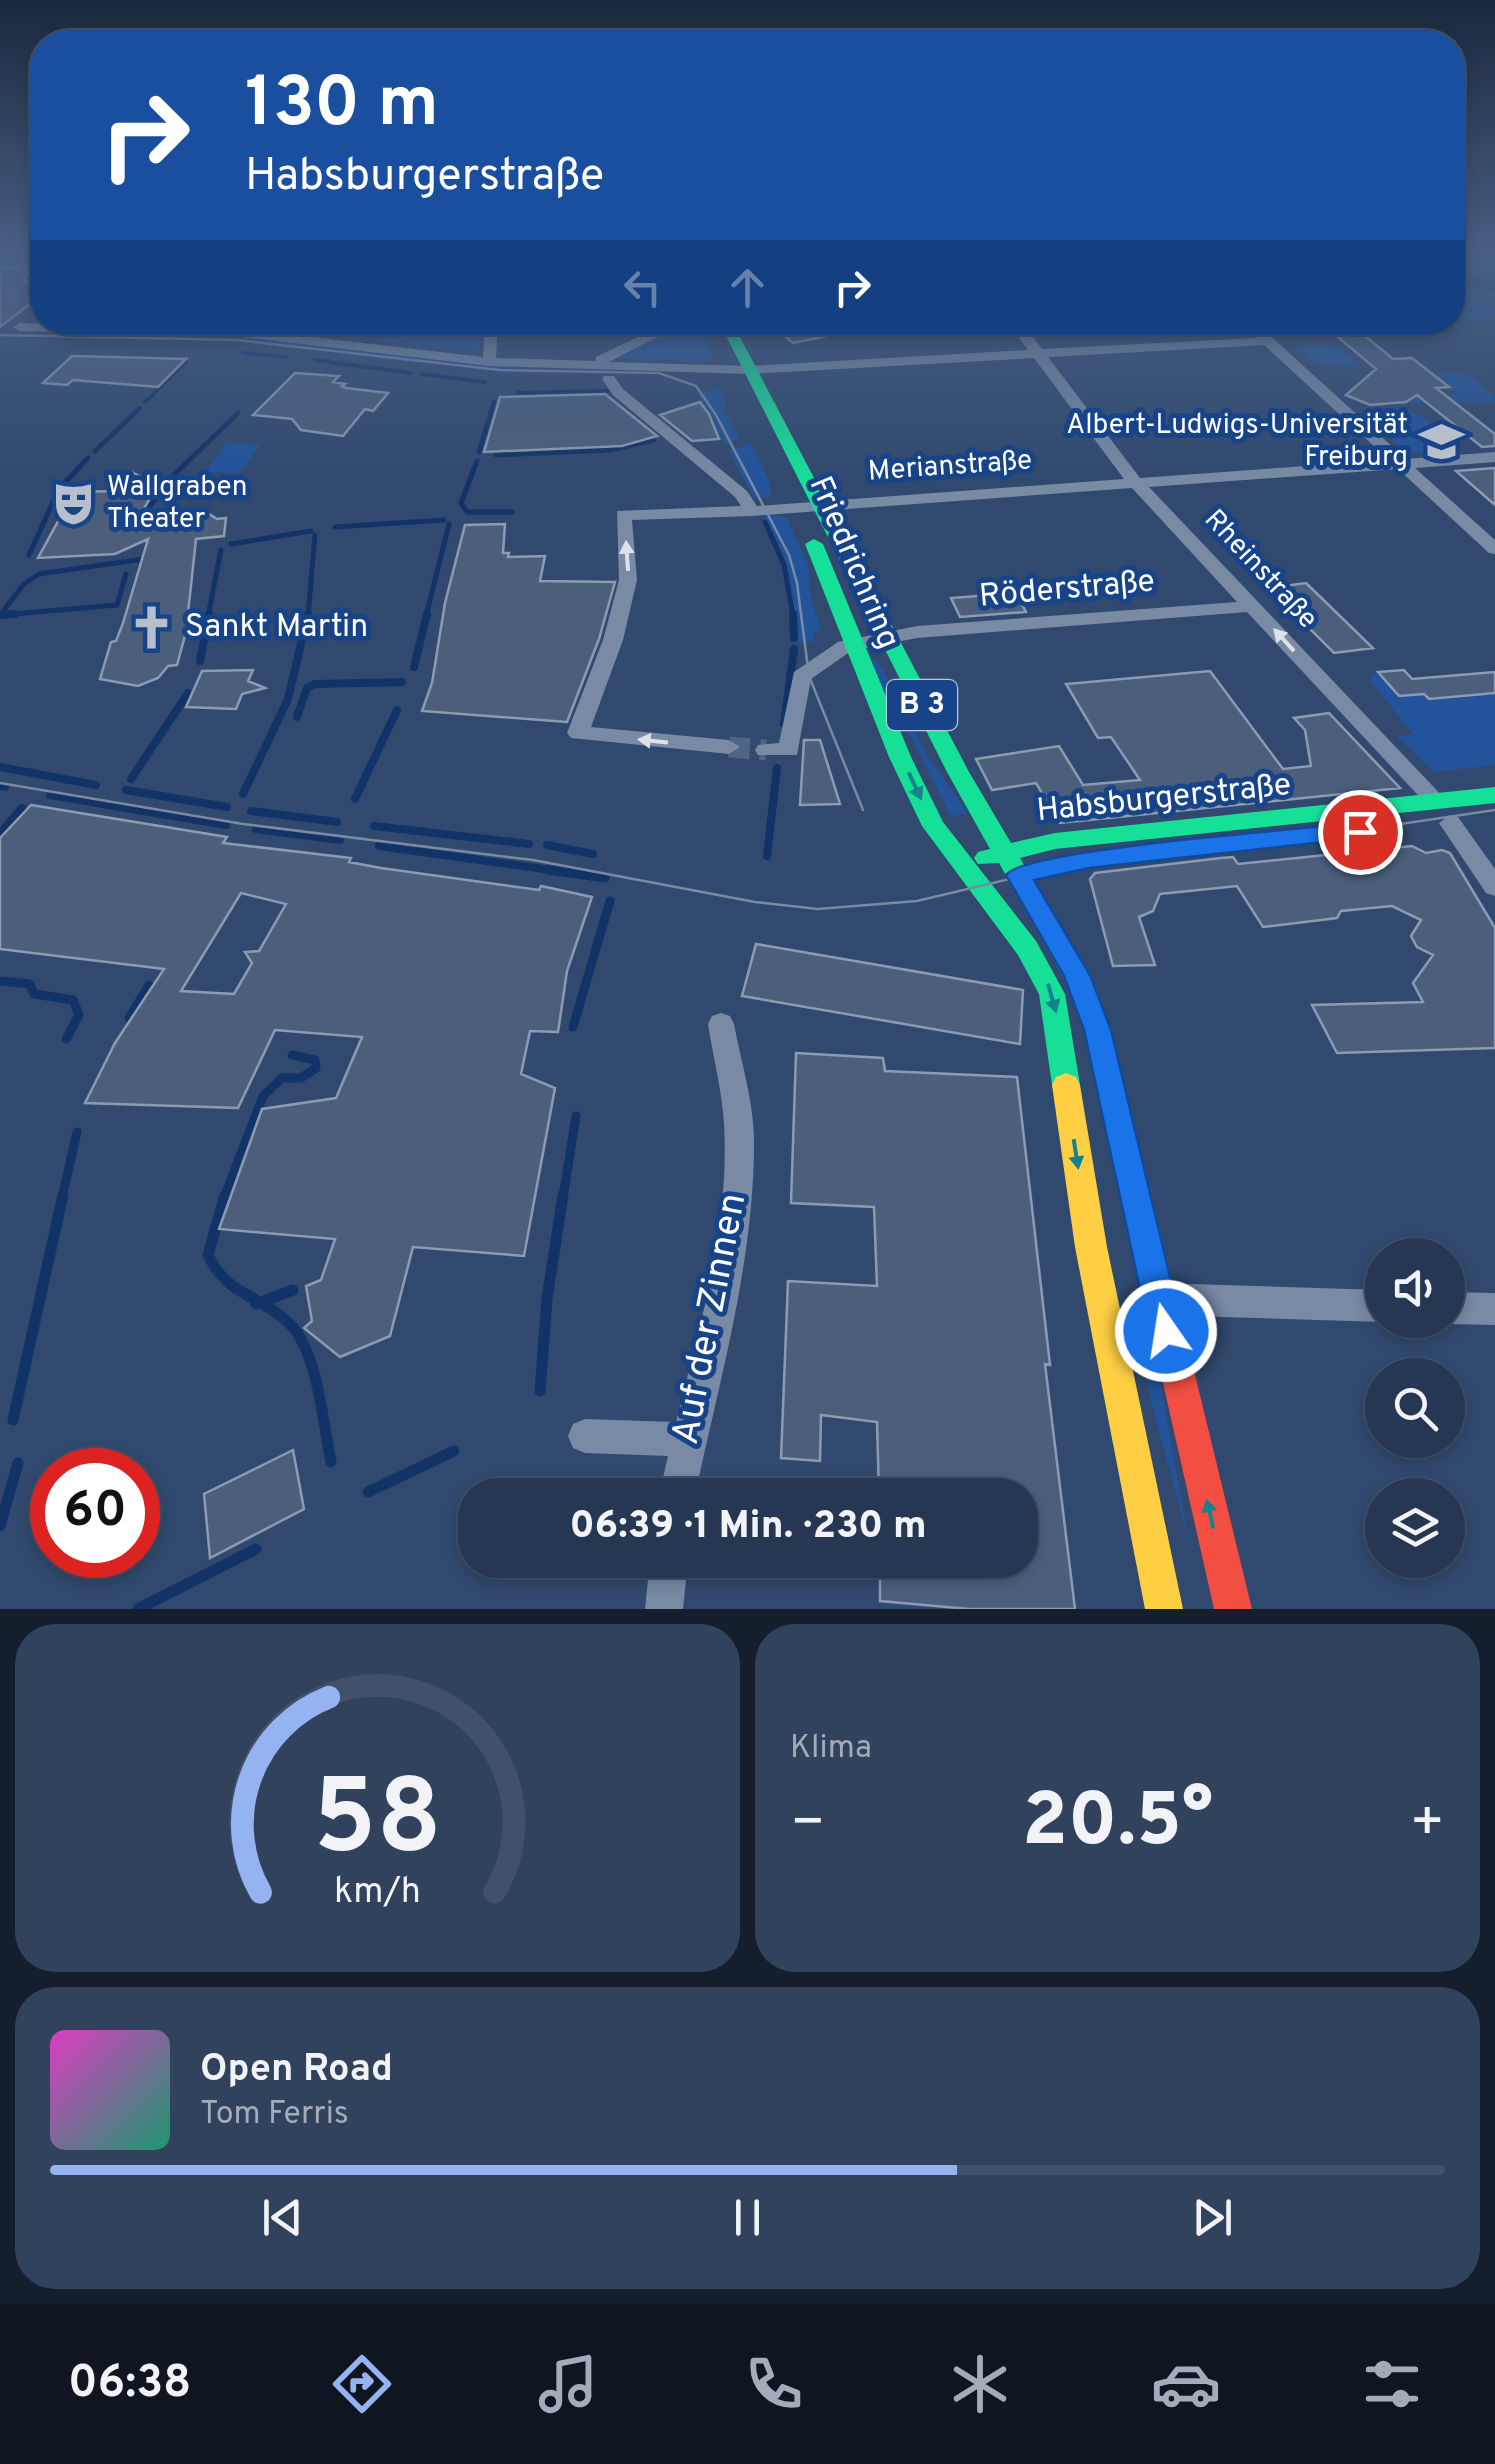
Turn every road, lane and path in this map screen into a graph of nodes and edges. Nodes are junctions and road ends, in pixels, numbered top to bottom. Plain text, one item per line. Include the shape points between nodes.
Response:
1 (15, 334) dead end
2 (30, 335) edge
3 (31, 335) edge
4 (127, 335) edge
5 (242, 335) edge
6 (250, 335) edge
7 (491, 335) edge
8 (652, 335) edge
9 (717, 335) edge
10 (728, 335) edge
11 (1024, 335) edge
12 (1260, 335) edge
13 (1266, 340) junction
14 (1038, 354) junction
15 (489, 362) junction
16 (588, 364) junction
17 (735, 371) junction
18 (610, 382) junction
19 (736, 400) dead end
20 (755, 429) dead end
21 (1495, 457) edge
22 (1402, 464) junction
23 (1134, 481) junction
24 (807, 506) junction
25 (752, 510) junction
26 (1495, 549) edge
27 (1253, 606) junction
28 (886, 637) junction
29 (853, 644) junction
30 (729, 747) tunnel mouth
31 (766, 750) dead end
32 (1495, 795) edge
33 (1436, 801) junction
34 (1495, 818) edge
35 (1450, 823) junction
36 (1004, 852) junction
37 (1069, 863) dead end
38 (962, 865) junction
39 (1030, 872) junction
40 (978, 886) junction
41 (1495, 887) edge
42 (722, 1024) dead end
43 (1091, 1247) junction
44 (1137, 1287) junction
45 (1365, 1305) edge
46 (1465, 1308) edge
47 (1495, 1309) edge
48 (585, 1436) dead end
49 (688, 1441) junction
50 (680, 1478) edge
51 (667, 1578) edge
52 (664, 1609) edge
53 (1164, 1609) edge
54 (1233, 1609) edge

1 - 2 street
3 - 4 street
5 - 18 street via 521,377
6 - 15 street
7 - 15 street
8 - 16 street
9 - 17 main road, B 3
10 - 17 main road, B 3
11 - 14 street, Rheinstraße
12 - 13 street
13 - 14 street
13 - 22 street
14 - 17 street
14 - 23 street, Rheinstraße
15 - 16 street
16 - 17 street
17 - 18 street
17 - 19 main road, B 3
17 - 24 main road, Friedrichring / B 3
18 - 25 street
20 - 24 main road, Friedrichring / B 3
21 - 22 street, Merianstraße
22 - 23 street, Merianstraße
22 - 26 street
23 - 24 street, Merianstraße
23 - 27 street, Rheinstraße
24 - 25 street, Merianstraße
24 - 28 main road, Friedrichring / B 3
24 - 29 main road, Friedrichring / B 3
30 -> 25 street, Merianstraße via 578,734 628,580 623,516
27 - 28 street, Röderstraße
33 -> 27 street, Rheinstraße
28 - 29 street, Röderstraße
28 - 36 main road, Friedrichring / B 3
29 - 31 street, Röderstraße via 801,676 789,750
29 -> 38 main road, Friedrichring / B 3 via 934,828
32 - 33 main road, Habsburgerstraße
33 - 36 main road, Habsburgerstraße
34 - 35 main road, Habsburgerstraße
35 - 37 main road, Habsburgerstraße
35 - 41 street
36 - 38 main road, Habsburgerstraße
36 - 39 main road, Friedrichring
38 - 40 main road, Friedrichring / B 3
39 - 40 main road, Habsburgerstraße
39 - 44 main road, Friedrichring via 1094,1019 1123,1131
40 -> 43 main road, Friedrichring via 1036,960 1052,994
42 - 49 street, Auf der Zinnen via 740,1135 736,1215
43 - 44 main road
43 - 53 main road, Friedrichring
44 - 45 street
54 -> 44 main road, Friedrichring
46 - 47 street
48 - 49 street
49 - 50 street, Auf der Zinnen
51 - 52 street

